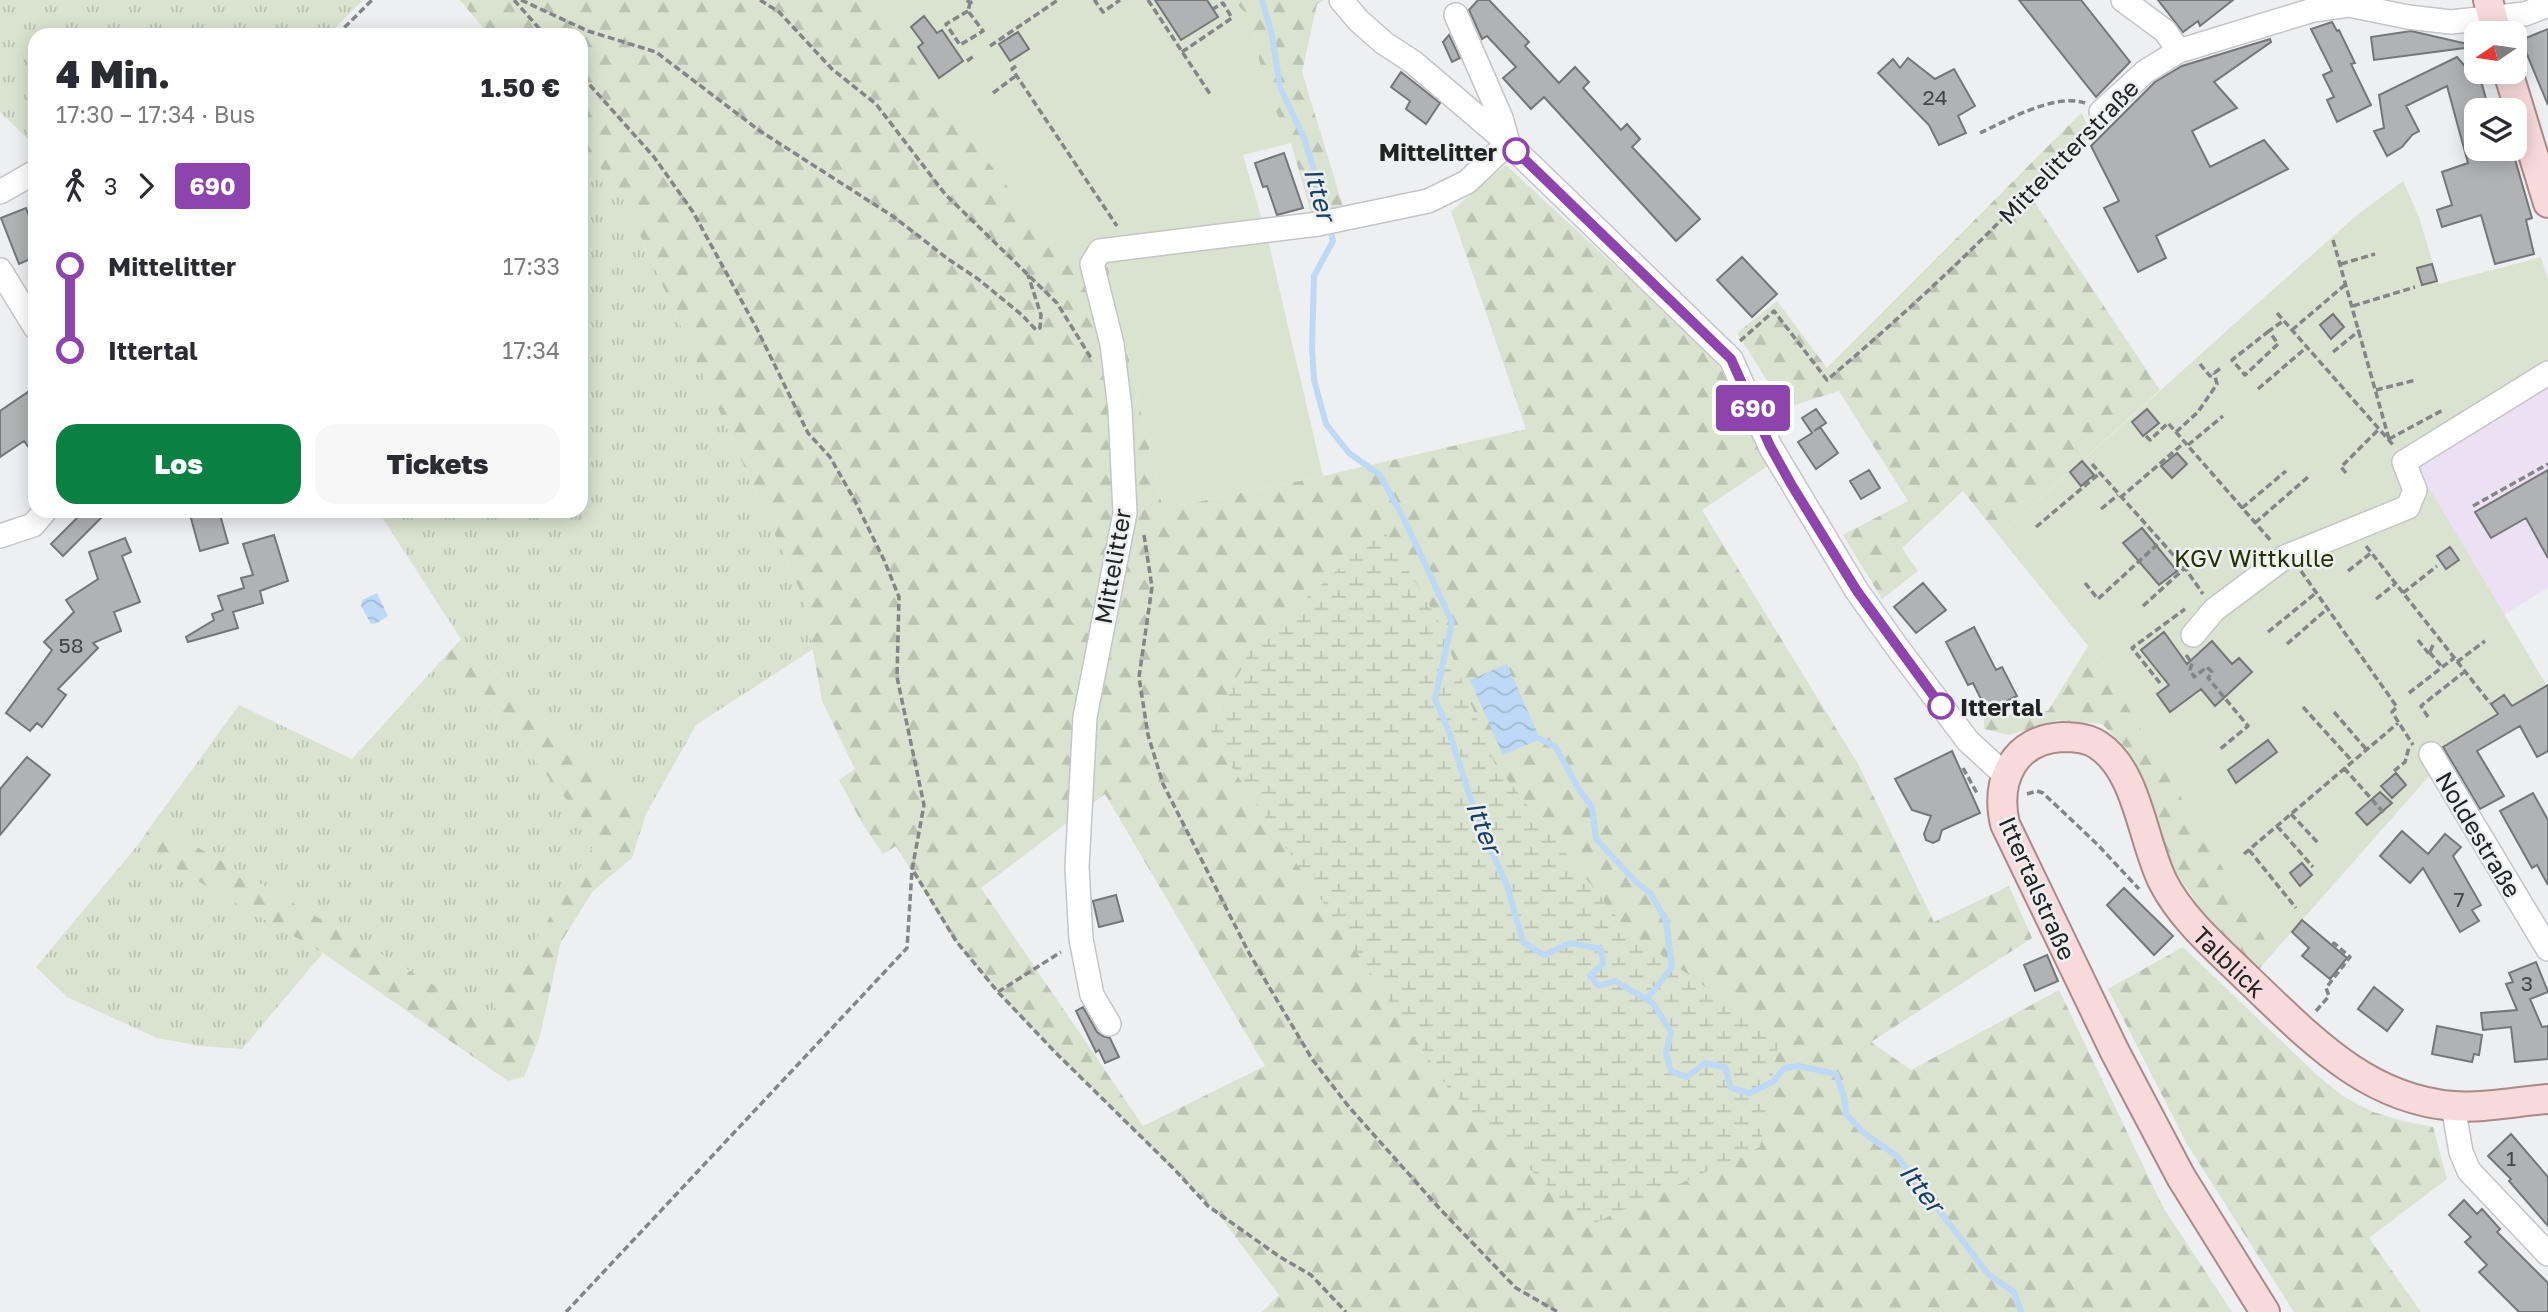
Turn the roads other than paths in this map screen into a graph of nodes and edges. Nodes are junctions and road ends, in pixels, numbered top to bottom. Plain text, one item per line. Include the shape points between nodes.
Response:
1 (1341, 0) edge
2 (2123, 0) edge
3 (2548, 5) edge
4 (1456, 15) dead end
5 (2492, 17) edge
6 (2179, 51) junction
7 (2512, 84) edge
8 (2101, 113) road end
9 (1508, 143) junction
10 (28, 176) edge
11 (0, 192) edge
12 (2548, 203) edge
13 (0, 270) edge
14 (28, 316) edge
15 (2548, 373) edge
16 (39, 518) edge
17 (0, 536) edge
18 (2193, 635) road end
19 (2423, 751) road end
20 (2006, 776) junction
21 (2548, 949) edge
22 (1109, 1024) dead end
23 (2548, 1099) edge
24 (2453, 1106) junction
25 (2548, 1254) edge
26 (2265, 1312) edge

1 - 9 street via 1384,43
2 - 6 street via 2165,31
3 - 5 street, Mittelitterstraße via 2525,14
4 - 9 street
5 - 6 street, Mittelitterstraße via 2451,22 2334,6
6 - 8 street, Mittelitterstraße via 2146,71
7 - 12 main road
9 - 20 street via 1731,359 1770,446 1857,591 1968,741
9 - 22 street, Mittelitter via 1467,182 1428,201 1318,224 1100,251 1092,264 1112,344 1125,513 1085,717 1077,867 1081,939 1092,995
10 - 11 street
13 - 14 street
15 - 18 street via 2404,462 2414,490 2408,507 2287,556 2204,606
16 - 17 street via 33,525
19 - 21 street, Noldestraße
20 - 24 main road, Talblick via 2022,754 2044,740 2081,738 2099,746 2120,766 2132,790 2152,859 2165,885 2217,949 2337,1062 2391,1092
20 - 26 main road, Ittertalstraße via 2001,807 2023,863 2180,1177
23 - 24 main road, Talblick
24 - 25 street via 2469,1171

